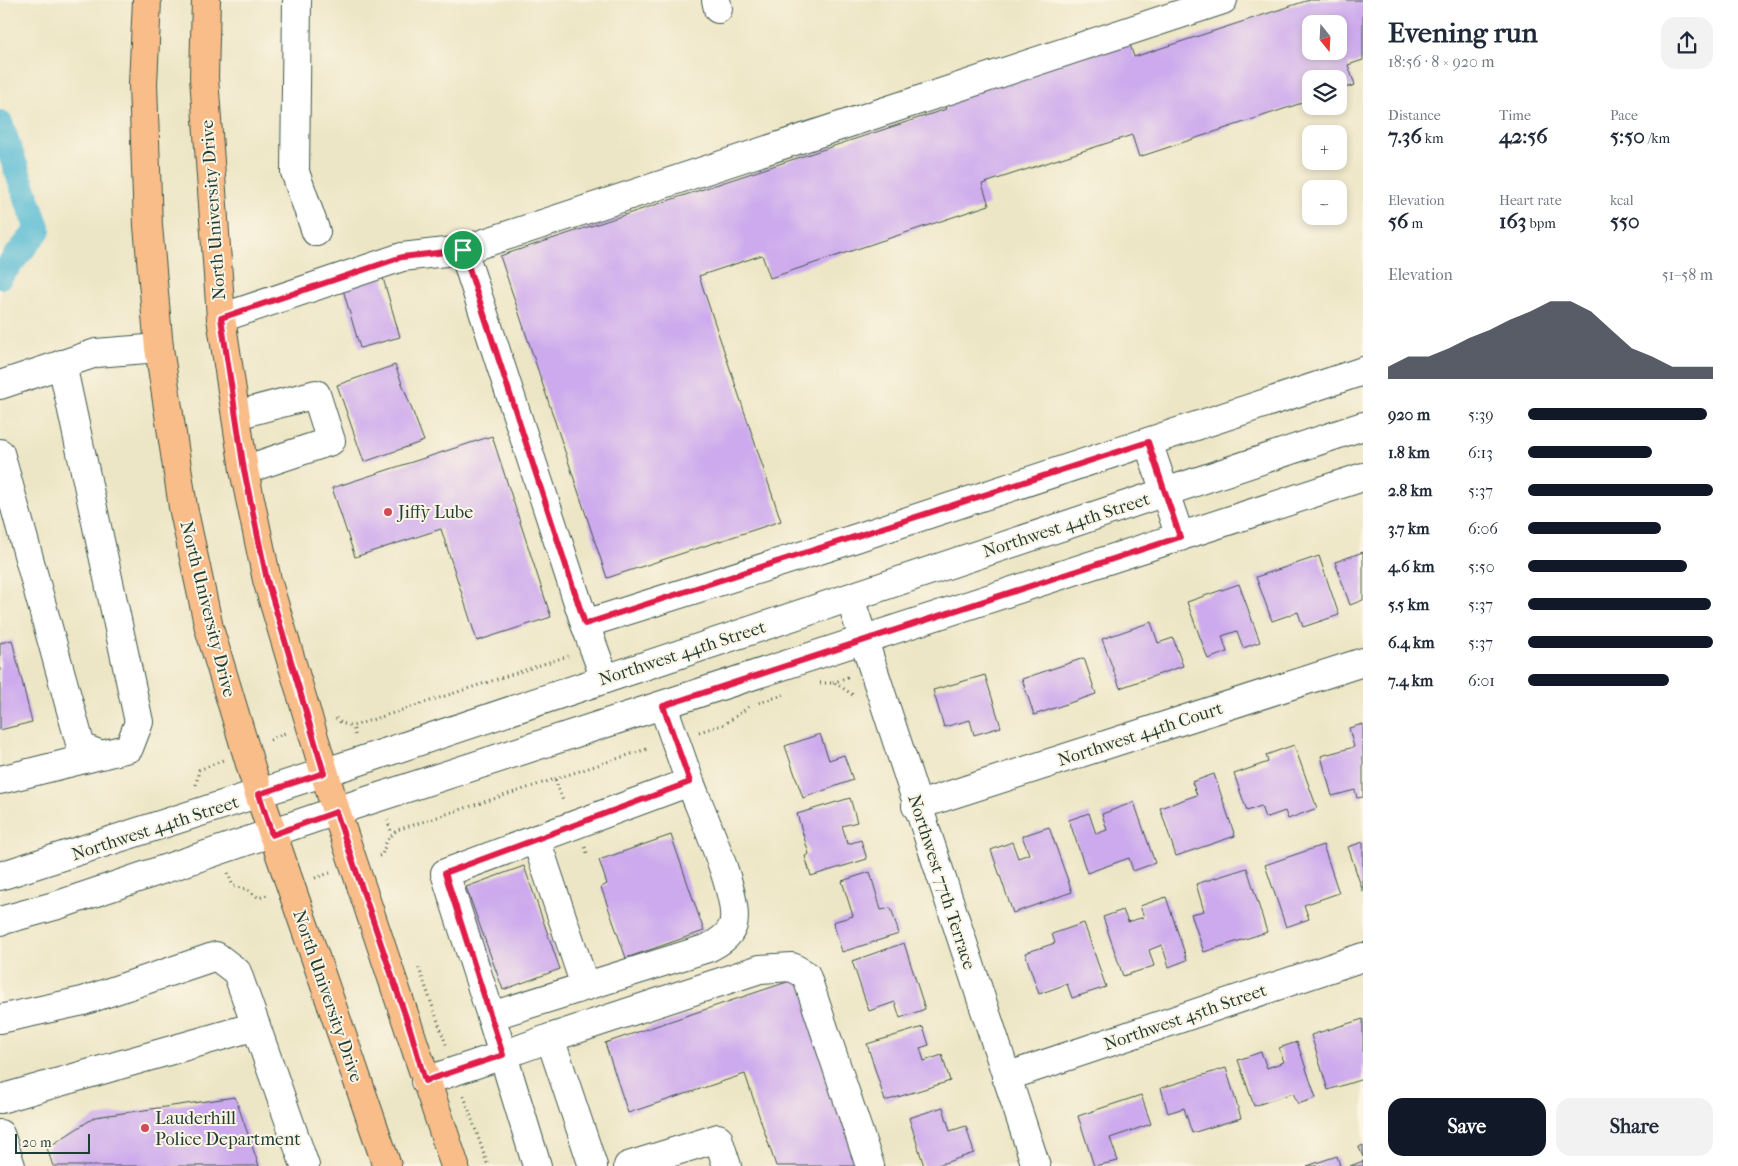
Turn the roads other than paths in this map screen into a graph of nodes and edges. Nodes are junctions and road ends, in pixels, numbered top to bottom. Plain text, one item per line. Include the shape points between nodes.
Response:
1 (147, 0) edge
2 (206, 0) edge
3 (297, 0) edge
4 (1223, 0) edge
5 (316, 232) dead end
6 (463, 250) junction
7 (221, 318) junction
8 (159, 348) junction
9 (62, 364) junction
10 (1363, 371) edge
11 (0, 385) edge
12 (236, 415) junction
13 (1363, 426) edge
14 (1148, 442) junction
15 (0, 454) edge
16 (244, 470) junction
17 (1363, 477) edge
18 (1166, 492) junction
19 (1180, 537) junction
20 (850, 598) junction
21 (585, 624) junction
22 (866, 641) junction
23 (1363, 662) edge
24 (604, 679) junction
25 (663, 706) junction
26 (101, 755) junction
27 (324, 773) junction
28 (0, 780) edge
29 (690, 782) junction
30 (259, 794) junction
31 (916, 806) junction
32 (336, 812) junction
33 (272, 835) junction
34 (536, 839) junction
35 (0, 876) edge
36 (0, 921) edge
37 (1363, 958) edge
38 (586, 986) junction
39 (491, 1016) junction
40 (0, 1019) edge
41 (256, 1026) junction
42 (550, 1038) junction
43 (503, 1055) junction
44 (1006, 1077) junction
45 (425, 1081) junction
46 (0, 1099) edge
47 (0, 1134) edge
48 (11, 1166) edge
49 (305, 1166) edge
50 (387, 1166) edge
51 (455, 1166) edge
52 (537, 1166) edge
53 (593, 1166) edge
54 (628, 1166) edge
55 (727, 1166) edge
56 (870, 1166) edge
57 (1036, 1166) edge

1 - 8 main road, North University Drive via 143,84 148,217
2 - 7 main road, North University Drive via 204,77
3 - 5 street via 295,172
4 - 6 street
6 - 7 street via 402,257
6 - 21 street
7 - 12 main road, North University Drive
8 - 9 street via 96,353
8 - 30 main road, North University Drive via 182,507 209,628
9 - 11 street
9 - 26 street via 139,722 129,748
10 - 14 street
12 - 16 main road, North University Drive
12 - 16 street via 316,394 331,441
13 - 18 street, Northwest 44th Street
14 - 18 street
14 - 21 street
15 - 26 street via 81,747
16 - 27 main road, North University Drive via 267,580
17 - 19 street
18 - 19 street
18 - 20 street, Northwest 44th Street
19 - 22 street
20 - 22 street, Northwest 77th Terrace
20 - 24 street, Northwest 44th Street
21 - 24 street
22 - 25 street
22 - 31 street, Northwest 77th Terrace
23 - 31 street, Northwest 44th Court
24 - 27 street, Northwest 44th Street
25 - 29 street
25 - 32 street
26 - 28 street
27 - 30 street, Northwest 44th Street
27 - 32 main road, North University Drive
29 - 34 street
29 - 38 street via 727,883 734,910 733,926 724,939 708,948
30 - 33 main road, North University Drive
30 - 35 street, Northwest 44th Street
31 - 44 street, Northwest 77th Terrace
32 - 33 street
32 - 45 main road, North University Drive
33 - 36 street
33 - 50 main road, North University Drive
34 - 38 street
34 - 39 street via 445,873
37 - 44 street, Northwest 45th Street
38 - 39 street
39 - 43 street
40 - 41 street via 83,1001 216,956 237,972
41 - 46 street
41 - 49 street
42 - 43 street
42 - 53 street
42 - 56 street via 760,969 792,968 806,975
43 - 45 street
43 - 52 street
44 - 57 street, Northwest 77th Terrace
45 - 51 main road, North University Drive
47 - 48 street
54 - 55 street via 718,1138

